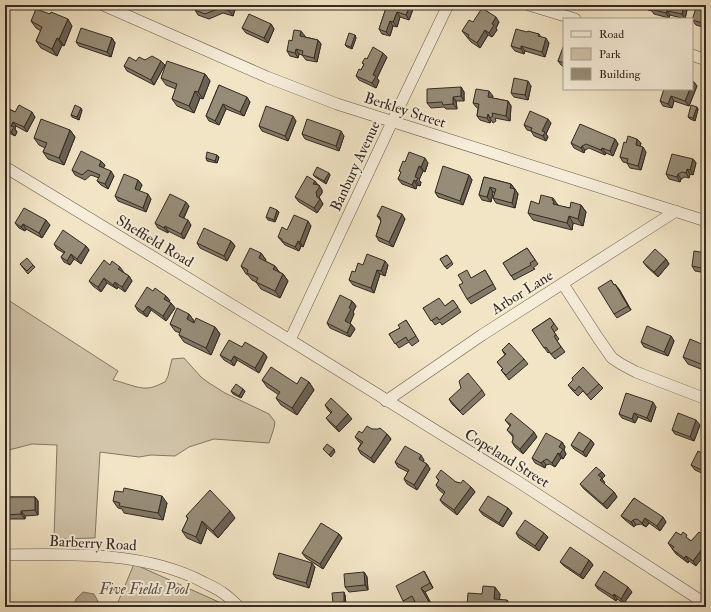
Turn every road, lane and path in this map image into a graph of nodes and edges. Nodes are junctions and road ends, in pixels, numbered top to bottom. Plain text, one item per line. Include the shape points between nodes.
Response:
1 (103, 5) edge
2 (448, 5) edge
3 (529, 5) edge
4 (572, 18) edge
5 (693, 55) edge
6 (706, 60) edge
7 (392, 122) junction
8 (5, 167) edge
9 (676, 211) junction
10 (706, 221) edge
11 (563, 284) junction
12 (290, 340) junction
13 (706, 398) edge
14 (386, 400) junction
15 (5, 555) edge
16 (706, 604) edge
17 (239, 607) edge

1 - 7 street, Berkley Street via 267,77
2 - 7 street, Banbury Avenue
3 - 4 street
5 - 6 street
7 - 9 street, Berkley Street
7 - 12 street, Banbury Avenue
8 - 12 street, Sheffield Road
9 - 10 street, Berkley Street
9 - 11 street, Arbor Lane
11 - 13 street via 612,358 636,372
11 - 14 street, Arbor Lane
12 - 14 street, Copeland Street
14 - 16 street, Copeland Street
15 - 17 street, Barberry Road via 117,557 142,561 174,569 198,579 222,592

